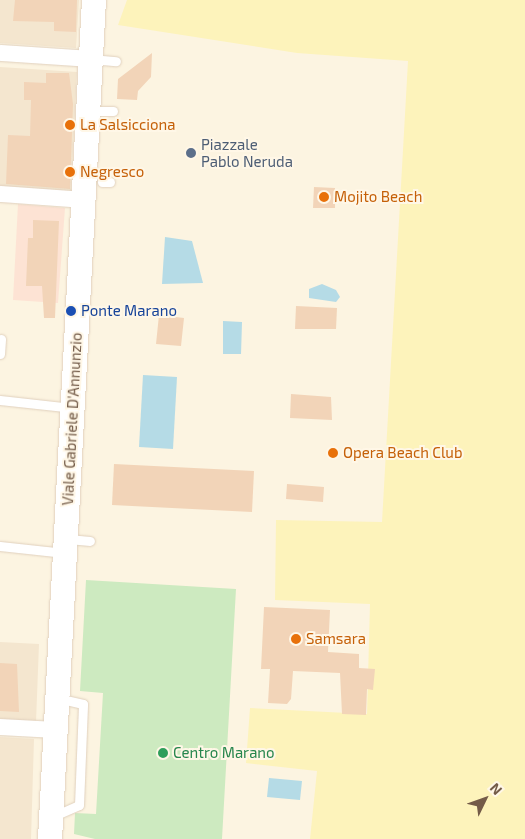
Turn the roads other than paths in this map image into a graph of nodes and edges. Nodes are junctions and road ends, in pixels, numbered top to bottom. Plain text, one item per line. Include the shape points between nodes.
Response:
1 (94, 0) edge
2 (0, 53) edge
3 (91, 59) junction
4 (116, 61) dead end
5 (88, 111) junction
6 (113, 111) dead end
7 (0, 194) edge
8 (84, 200) junction
9 (1, 339) edge
10 (0, 354) edge
11 (0, 400) edge
12 (72, 408) junction
13 (90, 541) dead end
14 (0, 546) edge
15 (65, 546) junction
16 (57, 698) junction
17 (0, 727) edge
18 (56, 730) junction
19 (51, 828) edge

1 - 3 street, Viale Gabriele D'Annunzio
2 - 3 street
3 - 4 lane
3 - 5 street, Viale Gabriele D'Annunzio
5 - 6 lane
5 - 8 street, Viale Gabriele D'Annunzio
7 - 8 street
8 - 12 street, Viale Gabriele D'Annunzio
9 - 10 lane
11 - 12 lane
12 - 15 street, Viale Gabriele D'Annunzio
13 - 15 lane
14 - 15 lane
15 - 16 street, Viale Gabriele D'Annunzio
16 - 18 street, Viale Gabriele D'Annunzio
16 - 19 lane via 83,704 79,806
17 - 18 street
18 - 19 street, Viale Gabriele D'Annunzio

